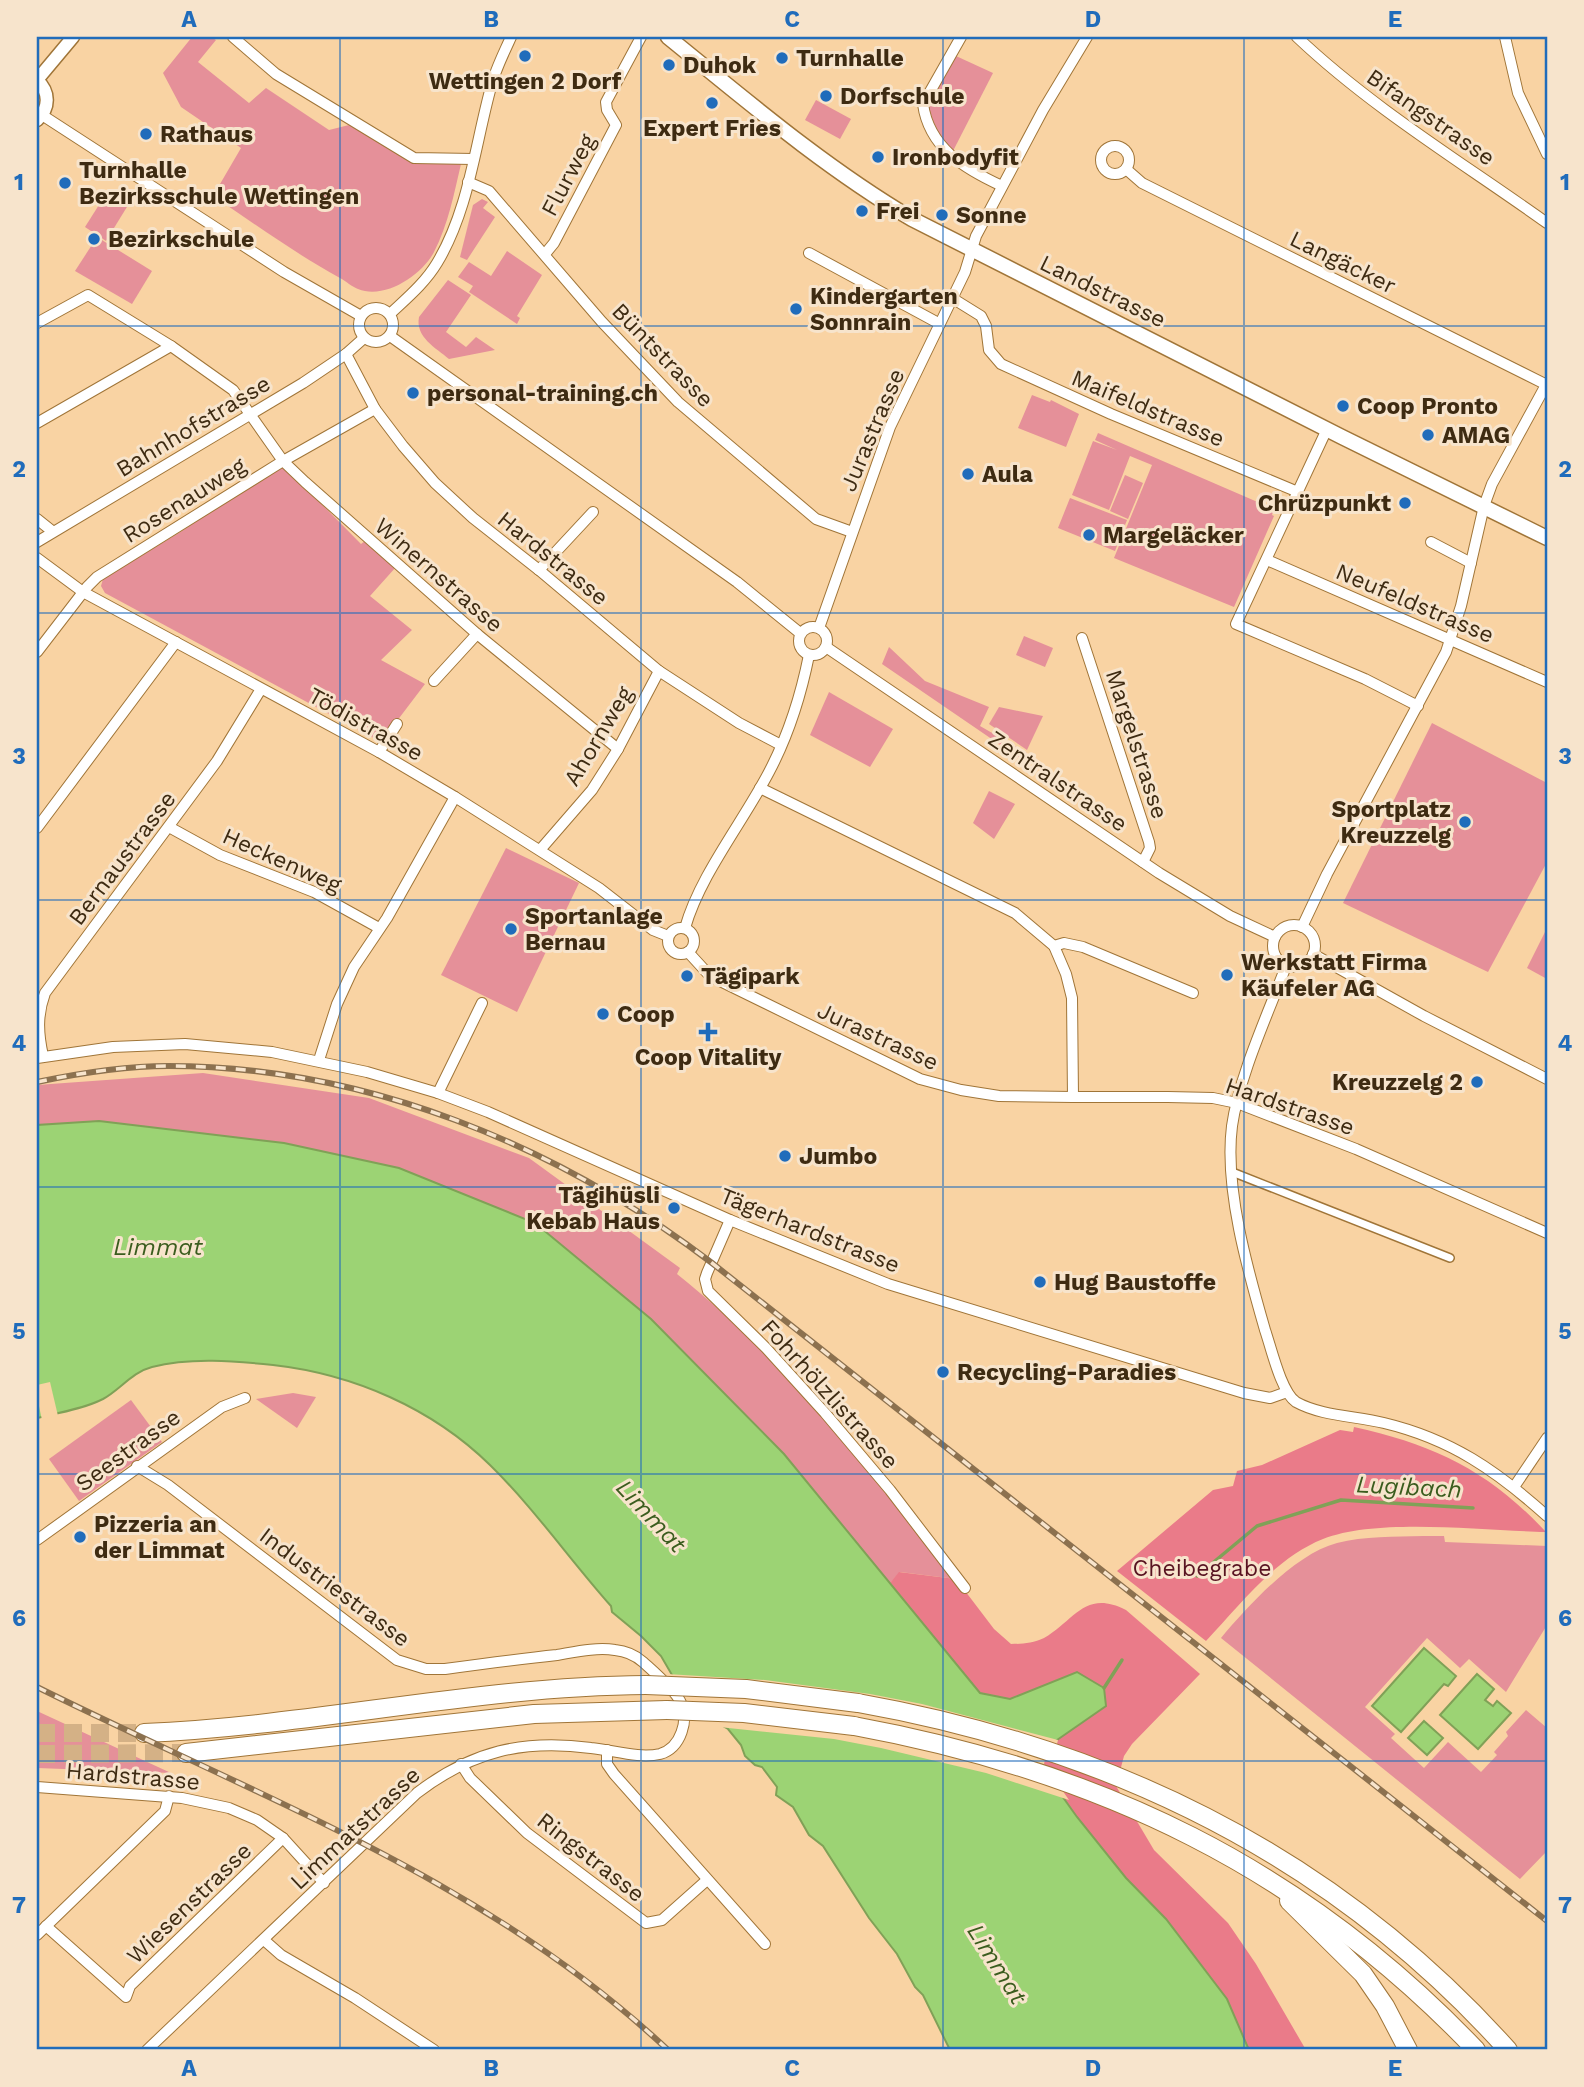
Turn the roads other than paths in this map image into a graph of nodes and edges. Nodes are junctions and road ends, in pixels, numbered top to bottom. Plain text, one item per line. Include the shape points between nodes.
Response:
1 (73, 37) edge
2 (233, 37) edge
3 (511, 37) edge
4 (640, 37) edge
5 (668, 37) edge
6 (961, 37) edge
7 (1087, 37) edge
8 (1298, 37) edge
9 (1505, 37) edge
10 (37, 80) edge
11 (39, 118) edge
12 (1547, 154) edge
13 (473, 159) junction
14 (1126, 169) dead end
15 (468, 183) junction
16 (1002, 186) junction
17 (1547, 223) edge
18 (971, 251) junction
19 (808, 253) dead end
20 (545, 254) junction
21 (952, 298) junction
22 (390, 314) junction
23 (361, 316) junction
24 (37, 323) edge
25 (940, 324) junction
26 (390, 336) junction
27 (364, 338) junction
28 (171, 346) junction
29 (346, 354) junction
30 (1547, 384) edge
31 (375, 410) junction
32 (250, 414) junction
33 (37, 424) edge
34 (1327, 429) junction
35 (283, 461) junction
36 (1298, 492) junction
37 (1484, 506) junction
38 (593, 512) dead end
39 (37, 519) edge
40 (52, 531) junction
41 (852, 532) junction
42 (1547, 538) edge
43 (37, 542) edge
44 (1431, 542) dead end
45 (37, 558) edge
46 (1267, 561) junction
47 (1471, 562) junction
48 (540, 570) junction
49 (83, 592) junction
50 (819, 628) junction
51 (800, 633) junction
52 (477, 634) junction
53 (1082, 638) dead end
54 (1450, 640) junction
55 (176, 642) junction
56 (826, 647) junction
57 (37, 652) edge
58 (809, 655) junction
59 (659, 671) junction
60 (434, 681) dead end
61 (1547, 682) edge
62 (261, 689) junction
63 (1418, 706) junction
64 (397, 724) dead end
65 (781, 746) junction
66 (618, 749) junction
67 (379, 752) junction
68 (760, 788) junction
69 (455, 797) junction
70 (169, 827) junction
71 (37, 828) edge
72 (540, 850) junction
73 (1143, 862) junction
74 (1302, 927) junction
75 (379, 928) junction
76 (685, 928) junction
77 (668, 936) junction
78 (1275, 937) junction
79 (1054, 946) junction
80 (688, 952) junction
81 (1313, 954) junction
82 (1286, 966) junction
83 (1193, 993) dead end
84 (482, 1003) dead end
85 (40, 1057) edge
86 (319, 1060) junction
87 (1547, 1079) edge
88 (438, 1093) junction
89 (1073, 1097) junction
90 (1237, 1103) junction
91 (1232, 1172) junction
92 (730, 1220) junction
93 (1547, 1233) edge
94 (1450, 1258) dead end
95 (1287, 1392) junction
96 (245, 1398) dead end
97 (1547, 1438) edge
98 (137, 1466) junction
99 (1514, 1487) junction
100 (1547, 1516) edge
101 (37, 1540) edge
102 (965, 1588) dead end
103 (674, 1705) junction
104 (144, 1733) tunnel mouth
105 (607, 1750) junction
106 (186, 1753) tunnel mouth
107 (461, 1764) junction
108 (37, 1787) edge
109 (169, 1796) junction
110 (283, 1838) junction
111 (1264, 1876) junction
112 (707, 1880) junction
113 (324, 1883) junction
114 (46, 1926) junction
115 (37, 1935) edge
116 (264, 1940) junction
117 (765, 1944) dead end
118 (147, 2050) edge
119 (434, 2050) edge
120 (1408, 2050) edge
121 (1476, 2050) edge
122 (1508, 2050) edge

1 - 10 street
2 - 13 street via 276,74 414,158
3 - 13 street via 491,84
4 - 20 street, Flurweg via 606,102 616,125
5 - 18 main road, Landstrasse via 846,178
6 - 16 street via 923,104 924,112 940,145 953,159
7 - 16 street, Jurastrasse
8 - 17 street, Bifangstrasse via 1361,91
9 - 12 street via 1518,93
10 - 11 street via 47,100
11 - 23 street
13 - 15 street
14 - 30 street, Langäcker via 1142,183
15 - 20 street, Büntstrasse via 489,191
15 - 22 street via 436,265
16 - 18 street, Jurastrasse
18 - 21 street, Jurastrasse
18 - 34 main road, Landstrasse
19 - 25 street
20 - 41 street, Büntstrasse via 678,401 816,519
21 - 25 street, Jurastrasse
21 - 36 street, Maifeldstrasse via 981,316 989,350 1001,364
22 - 23 street via 377,307
22 - 26 street
23 - 27 street via 359,330
24 - 28 street, Winernstrasse via 88,295
25 - 41 street, Jurastrasse via 890,427
26 - 27 street via 374,342
26 - 51 street via 737,582
27 - 29 street, Bahnhofstrasse
28 - 32 street, Winernstrasse via 233,390
28 - 33 street
29 - 31 street, Hardstrasse
29 - 32 street, Bahnhofstrasse
30 - 37 street
31 - 35 street, Rosenauweg
31 - 48 street, Hardstrasse via 435,483
32 - 35 street, Winernstrasse
32 - 40 street, Bahnhofstrasse
34 - 36 street
34 - 37 main road, Landstrasse
35 - 49 street, Rosenauweg via 97,577
35 - 52 street, Winernstrasse
36 - 46 street
37 - 42 main road, Landstrasse
37 - 47 street
38 - 48 street
39 - 40 street
40 - 43 street, Bahnhofstrasse
41 - 50 street, Jurastrasse
44 - 47 street
45 - 49 street, Tödistrasse
46 - 54 street, Neufeldstrasse
46 - 63 street via 1236,624
47 - 54 street
48 - 59 street, Hardstrasse
49 - 55 street, Tödistrasse
49 - 57 street, Rosenauweg
50 - 51 street via 809,627
50 - 56 street via 825,634
51 - 58 street via 800,648
52 - 60 street
52 - 66 street, Winernstrasse
53 - 73 street, Margelstrasse via 1149,842
54 - 61 street, Neufeldstrasse
54 - 63 street
55 - 62 street, Tödistrasse
55 - 71 street
56 - 58 street
56 - 73 street, Zentralstrasse
58 - 65 street
59 - 65 street, Hardstrasse
59 - 66 street, Ahornweg
62 - 67 street, Tödistrasse
62 - 70 street, Bernaustrasse
63 - 74 street
64 - 67 street
65 - 68 street
66 - 72 street, Ahornweg via 592,790
67 - 69 street, Tödistrasse
68 - 76 street via 699,892
68 - 79 street via 1015,913
69 - 72 street, Tödistrasse
69 - 75 street
70 - 75 street, Heckenweg via 220,855 314,892
70 - 85 street, Bernaustrasse via 45,992 38,1022
72 - 77 street, Tödistrasse
73 - 78 street, Zentralstrasse via 1230,916
74 - 78 street via 1283,928
74 - 81 street via 1312,936
75 - 86 street via 344,986
76 - 77 street
76 - 80 street via 694,937
77 - 80 street via 672,951
78 - 82 street via 1274,954
79 - 83 street via 1083,947
79 - 89 street via 1072,998
80 - 89 street, Jurastrasse via 710,975 920,1079 999,1096
81 - 82 street via 1302,965
81 - 87 street
82 - 90 street
84 - 88 street
85 - 86 street, Tägerhardstrasse via 185,1044
86 - 88 street, Tägerhardstrasse
88 - 92 street, Tägerhardstrasse
89 - 90 street, Hardstrasse via 1213,1098
90 - 91 street
90 - 93 street, Hardstrasse via 1356,1149
91 - 94 street
91 - 95 street via 1252,1284
92 - 95 street, Tägerhardstrasse via 941,1301 1244,1392 1270,1398
92 - 102 street, Fohrhölzlistrasse via 705,1279 708,1291 825,1413
95 - 99 street via 1299,1404 1385,1423 1439,1441
96 - 98 street, Seestrasse via 222,1407
97 - 99 street
98 - 101 street, Seestrasse
98 - 103 street, Industriestrasse via 397,1660 426,1669 445,1669 614,1649 639,1659
99 - 100 street
103 - 105 street, Limmatstrasse via 683,1731 670,1749 650,1755
103 - 106 highway via 534,1714
103 - 111 highway, bridge via 881,1731 988,1756 1169,1824
104 - 122 highway, bridge via 533,1691 646,1685 746,1689 858,1703 967,1726 1128,1780 1253,1842 1348,1903 1413,1956
105 - 107 street, Limmatstrasse via 526,1746
105 - 112 street via 608,1767
107 - 112 street, Ringstrasse via 518,1825 646,1923 662,1920
107 - 113 street, Limmatstrasse via 417,1793
108 - 109 street, Hardstrasse
109 - 110 street, Hardstrasse via 229,1808
109 - 114 street via 165,1811
110 - 113 street, Hardstrasse
110 - 114 street, Wiesenstrasse via 130,1986 126,1997
111 - 120 highway via 1363,1974
111 - 121 highway via 1377,1956
112 - 117 street
113 - 116 street, Limmatstrasse
114 - 115 street
116 - 118 street, Limmatstrasse
116 - 119 street

